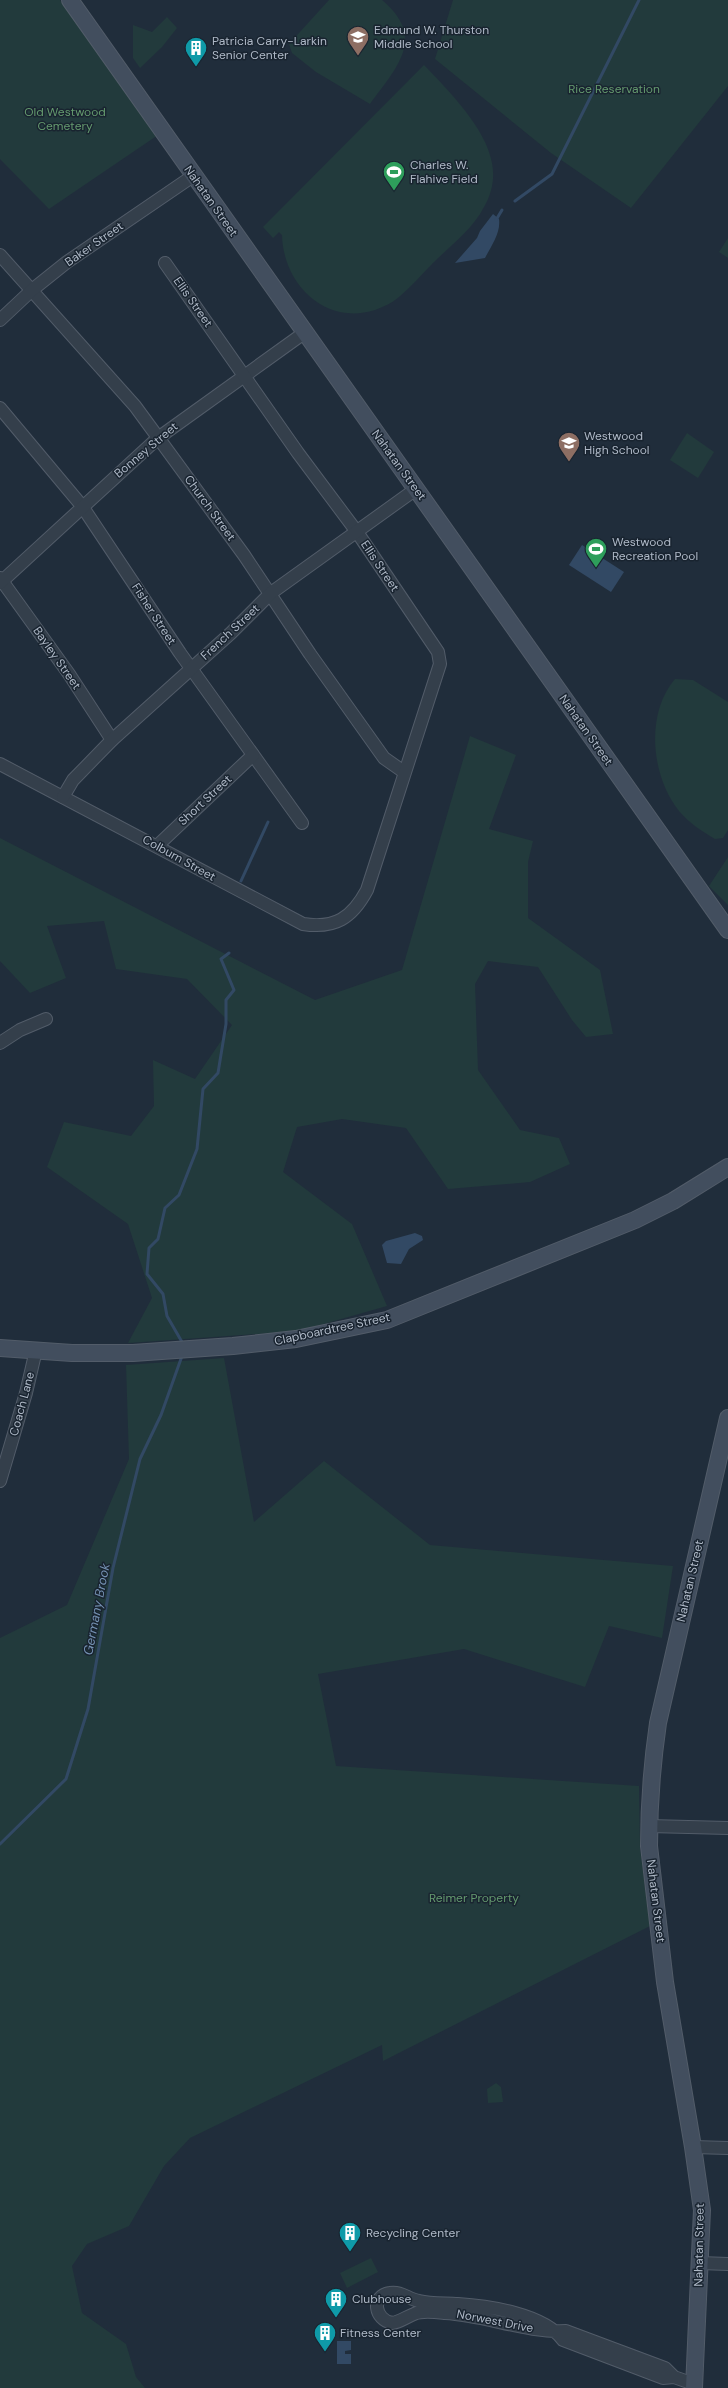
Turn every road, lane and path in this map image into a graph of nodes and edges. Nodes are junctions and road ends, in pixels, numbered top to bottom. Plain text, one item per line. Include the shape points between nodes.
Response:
1 (70, 0) edge
2 (193, 176) junction
3 (0, 255) edge
4 (165, 263) dead end
5 (32, 290) junction
6 (0, 320) edge
7 (304, 333) junction
8 (244, 375) junction
9 (0, 408) edge
10 (158, 438) junction
11 (416, 489) junction
12 (82, 506) junction
13 (357, 532) junction
14 (1, 581) edge
15 (271, 593) junction
16 (191, 668) junction
17 (112, 740) junction
18 (253, 755) junction
19 (0, 764) edge
20 (404, 772) junction
21 (63, 796) junction
22 (302, 823) dead end
23 (158, 846) junction
24 (358, 906) joint
25 (728, 930) edge
26 (46, 1019) dead end
27 (0, 1043) edge
28 (728, 1167) edge
29 (0, 1348) edge
30 (36, 1350) junction
31 (728, 1418) edge
32 (0, 1481) edge
33 (649, 1826) junction
34 (728, 1828) edge
35 (693, 2147) junction
36 (728, 2148) edge
37 (700, 2263) junction
38 (728, 2264) edge
39 (556, 2332) junction
40 (694, 2386) edge

1 - 2 main road, Nahatan Street
2 - 5 street, Baker Street via 109,232
2 - 7 main road, Nahatan Street
3 - 5 street, Church Street
4 - 8 street, Ellis Street
5 - 6 street, Baker Street
5 - 10 street, Church Street via 135,406
7 - 8 street, Bonney Street
7 - 11 main road, Nahatan Street
8 - 10 street, Bonney Street
8 - 13 street, Ellis Street
9 - 12 street, Fisher Street
10 - 12 street, Bonney Street
10 - 15 street, Church Street
11 - 13 street, French Street
11 - 25 main road, Nahatan Street
12 - 14 street, Bonney Street
12 - 16 street, Fisher Street
13 - 15 street, French Street
13 - 20 street, Ellis Street via 438,652 440,664
14 - 17 street, Bayley Street via 69,674
15 - 16 street, French Street
15 - 20 street, Church Street via 310,654 384,758
16 - 17 street, French Street
16 - 18 street, Fisher Street
17 - 21 street, French Street via 73,780
18 - 22 street, Fisher Street
18 - 23 street, Short Street
19 - 21 street, Colburn Street
20 - 24 street, Ellis Street via 367,890
21 - 23 street, Colburn Street
23 - 24 street, Colburn Street via 303,924 332,924 345,918
26 - 27 street via 20,1030
28 - 30 main road, Clapboardtree Street via 680,1197 635,1220 387,1320 296,1339 233,1346 133,1353
29 - 30 main road, Clapboardtree Street
30 - 32 street, Coach Lane
31 - 33 main road, Nahatan Street via 658,1723 651,1766
33 - 34 street
33 - 35 main road, Nahatan Street via 649,1846 665,1982
35 - 36 street
35 - 37 main road, Nahatan Street via 702,2210
37 - 38 street
37 - 40 main road, Nahatan Street
39 - 39 street, Norwest Drive via 532,2319 502,2311 473,2305 419,2302 395,2293 385,2294 376,2307 379,2316 387,2323 397,2323 419,2312 458,2314
39 - 40 street, Norwest Drive via 563,2340 662,2378 674,2376

